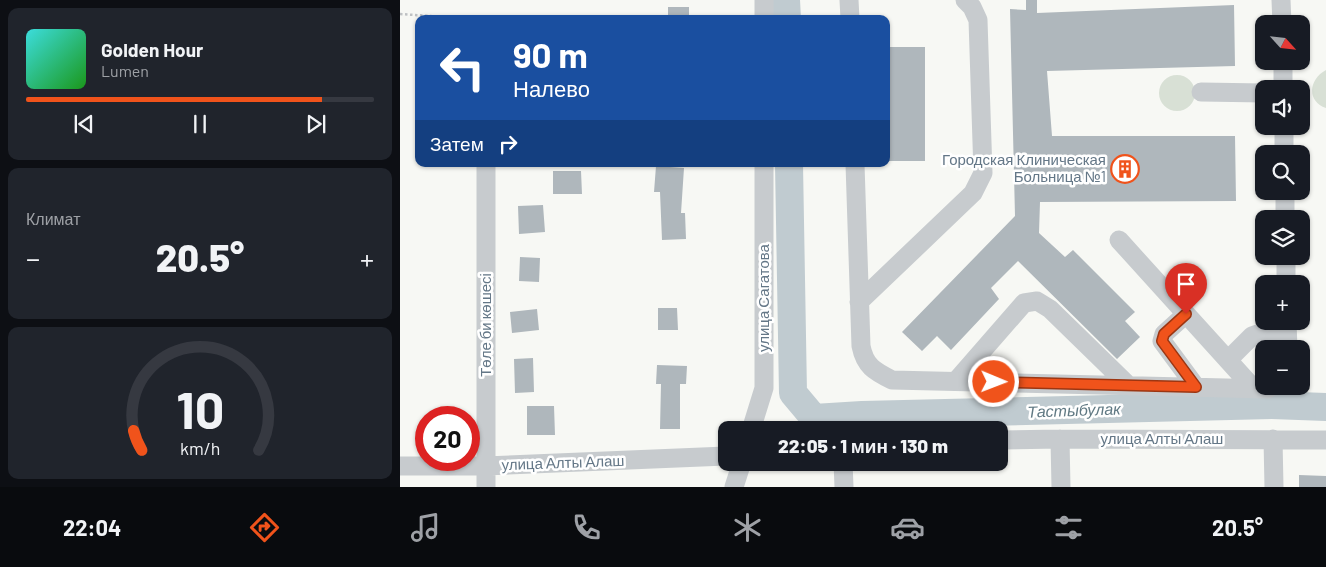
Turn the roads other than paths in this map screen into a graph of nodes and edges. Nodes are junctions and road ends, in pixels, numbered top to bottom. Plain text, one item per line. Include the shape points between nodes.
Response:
1 (764, 0) edge
2 (849, 0) edge
3 (965, 0) edge
4 (1282, 0) edge
5 (764, 15) edge
6 (850, 15) edge
7 (1282, 15) edge
8 (1201, 92) dead end
9 (1255, 93) edge
10 (486, 167) edge
11 (764, 167) edge
12 (855, 167) edge
13 (1119, 240) dead end
14 (859, 302) junction
15 (1186, 314) junction
16 (1287, 334) edge
17 (1228, 360) junction
18 (956, 381) junction
19 (1255, 381) edge
20 (1129, 386) junction
21 (1196, 387) junction
22 (1255, 387) edge
23 (754, 421) edge
24 (1060, 439) junction
25 (1273, 439) junction
26 (1008, 440) edge
27 (1326, 440) edge
28 (718, 456) edge
29 (400, 466) edge
30 (486, 466) junction
31 (739, 471) edge
32 (843, 471) edge
33 (486, 487) edge
34 (734, 487) edge
35 (844, 487) edge
36 (1061, 487) edge
37 (1274, 487) edge

1 - 5 street
2 - 6 street
3 - 14 street via 978,20 983,174 973,193
4 - 7 street
8 - 9 street
10 - 30 street, Төле би көшесі
11 - 23 street, улица Сагатова via 764,388
12 - 14 street
13 - 15 street
14 - 18 street via 863,359 877,373 892,380
15 - 17 street
15 - 21 street via 1164,334 1162,341
16 - 17 street via 1266,331 1252,336
17 - 19 street
18 - 20 street
18 - 20 street via 1024,303 1037,301 1050,309
20 - 21 street
21 - 22 street
24 - 25 street, улица Алты Алаш
24 - 26 street, улица Алты Алаш
24 - 36 street
25 - 27 street, улица Алты Алаш
25 - 37 street
28 - 30 street, улица Алты Алаш
29 - 30 street, улица Алты Алаш
30 - 33 street, Төле би көшесі
31 - 34 street
32 - 35 street

